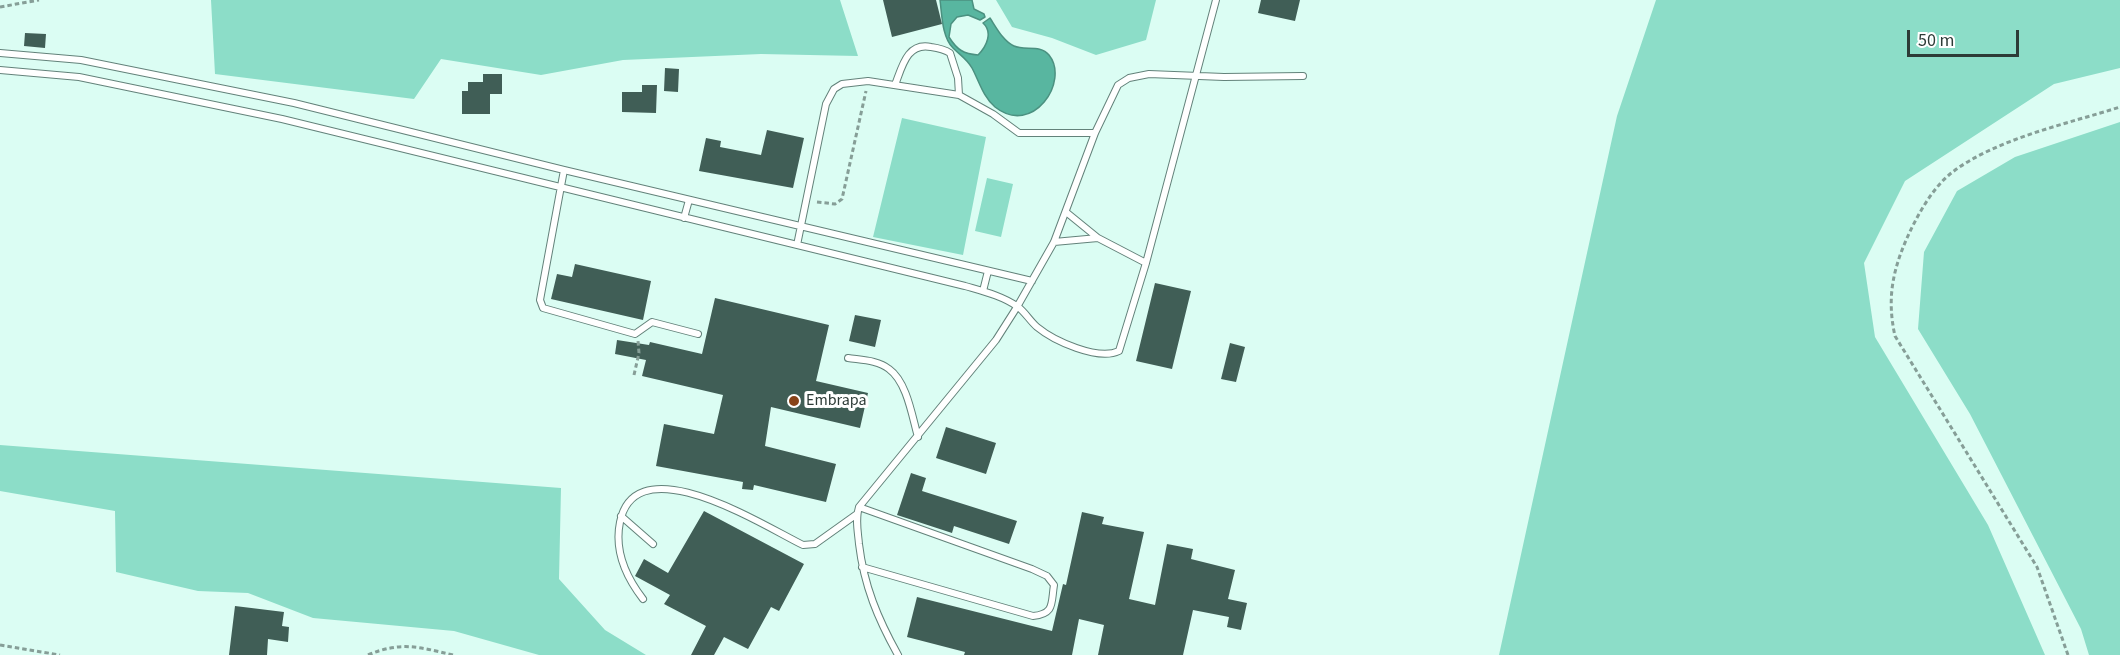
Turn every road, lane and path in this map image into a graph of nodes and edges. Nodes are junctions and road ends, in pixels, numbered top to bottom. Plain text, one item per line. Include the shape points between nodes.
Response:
1 (39, 0) edge
2 (1216, 0) edge
3 (0, 7) edge
4 (0, 53) edge
5 (0, 70) edge
6 (1196, 75) junction
7 (1303, 76) dead end
8 (868, 81) junction
9 (895, 85) junction
10 (959, 95) junction
11 (2120, 107) edge
12 (1095, 133) junction
13 (564, 170) junction
14 (561, 189) junction
15 (689, 200) junction
16 (806, 201) junction
17 (1066, 212) junction
18 (684, 218) junction
19 (801, 226) junction
20 (1098, 238) junction
21 (1054, 242) junction
22 (797, 245) junction
23 (1146, 262) junction
24 (988, 271) junction
25 (1032, 281) junction
26 (982, 291) junction
27 (1017, 306) junction
28 (635, 334) junction
29 (698, 334) dead end
30 (848, 358) dead end
31 (634, 375) dead end
32 (918, 437) junction
33 (858, 510) junction
34 (621, 516) junction
35 (653, 544) dead end
36 (862, 567) junction
37 (643, 599) dead end
38 (0, 645) edge
39 (28, 649) junction
40 (27, 655) edge
41 (60, 655) edge
42 (368, 655) edge
43 (453, 655) edge
44 (898, 655) edge
45 (2068, 655) edge

1 - 3 path
2 - 6 lane
4 - 13 lane via 81,60 294,103
5 - 14 lane via 80,77 282,119
6 - 7 lane
6 - 12 lane via 1149,74 1129,78 1113,93
6 - 23 lane
8 - 9 lane
8 - 16 lane via 842,84 829,95
8 - 16 path via 842,199 835,204
9 - 10 lane
9 - 10 lane via 905,58 924,45 950,53
10 - 12 lane via 1019,133
11 - 45 path via 2012,141 1950,174 1914,223 1890,289 1895,336 2037,567
12 - 17 lane
13 - 14 lane
13 - 15 lane
14 - 18 lane
14 - 28 lane via 541,305
15 - 18 lane
15 - 19 lane
16 - 19 lane
17 - 20 lane
17 - 21 lane
18 - 22 lane
19 - 22 lane
19 - 24 lane
20 - 21 lane
20 - 23 lane
21 - 25 lane
22 - 26 lane
23 - 27 lane via 1124,344 1113,354 1072,347 1036,327
24 - 25 lane
24 - 26 lane
25 - 27 lane
26 - 27 lane
27 - 32 lane via 996,340
28 - 29 lane via 652,322
28 - 31 path via 639,353
30 - 32 lane via 877,363 897,378
32 - 33 lane
33 - 34 lane via 809,545 704,496 676,490 635,494
33 - 36 lane
33 - 36 lane via 1047,576 1054,585 1051,609 1044,615 1033,616
34 - 35 lane
34 - 37 lane via 619,542 623,566
36 - 44 lane via 872,607
38 - 39 path
39 - 40 path
39 - 41 path
42 - 43 path via 387,646 412,645

